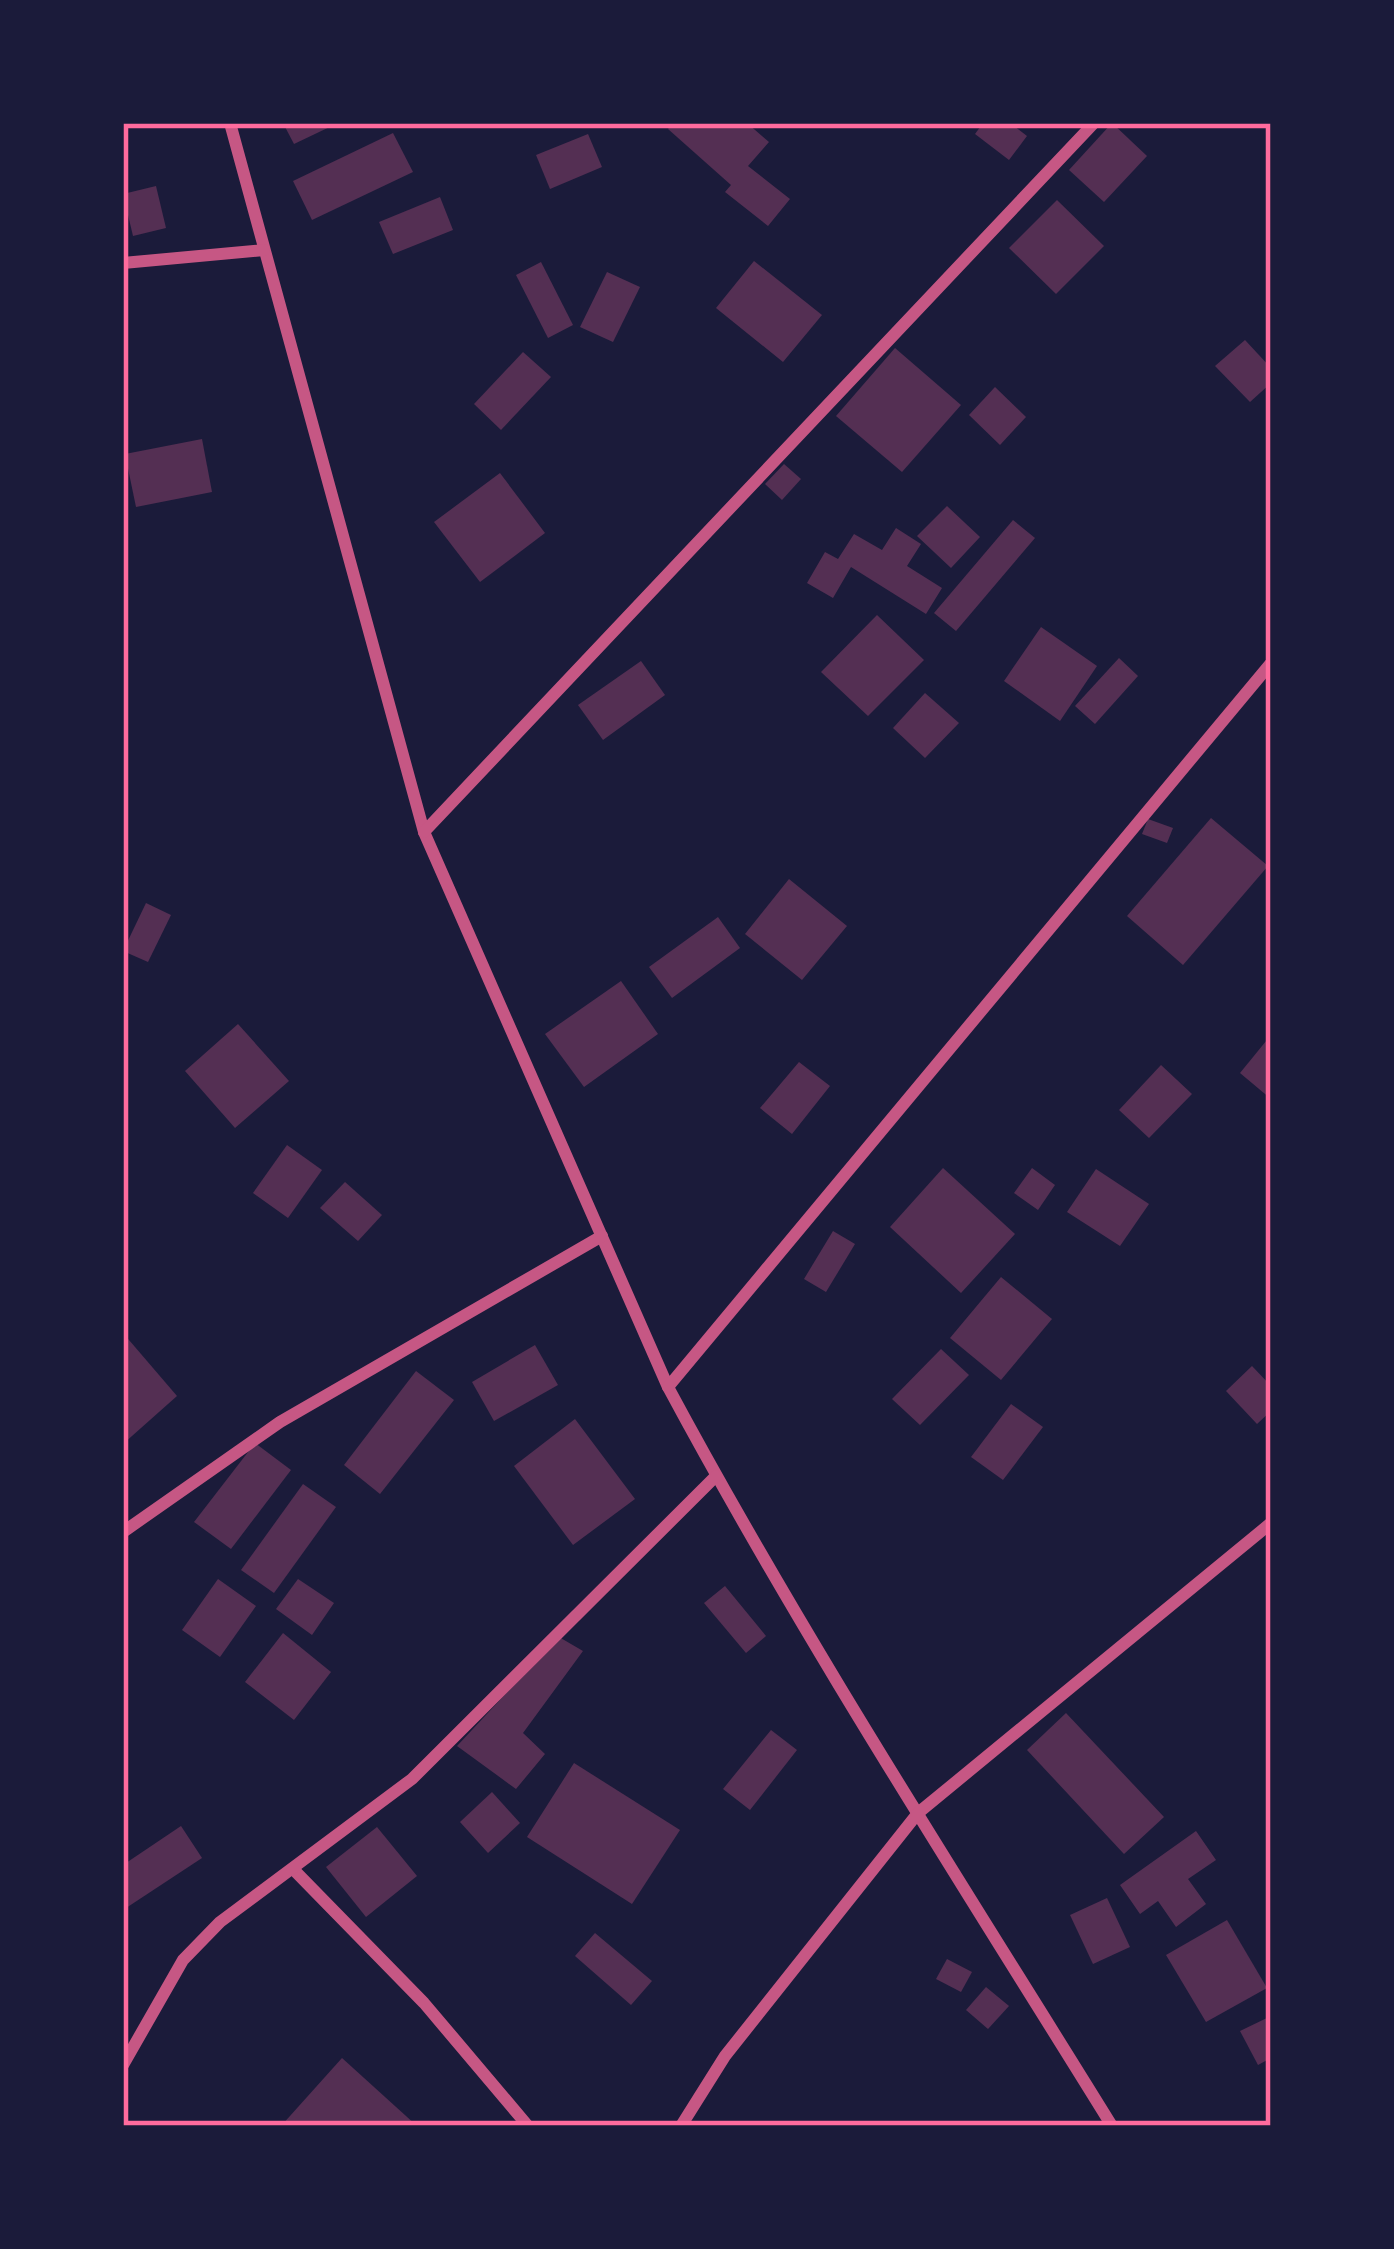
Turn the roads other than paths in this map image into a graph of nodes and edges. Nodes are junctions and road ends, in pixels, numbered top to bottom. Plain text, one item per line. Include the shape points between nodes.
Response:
1 (230, 123) edge
2 (1094, 123) edge
3 (264, 250) junction
4 (123, 263) edge
5 (1271, 663) edge
6 (424, 832) junction
7 (602, 1236) junction
8 (668, 1388) junction
9 (716, 1476) junction
10 (1271, 1523) edge
11 (123, 1532) edge
12 (918, 1813) junction
13 (292, 1870) junction
14 (123, 2065) edge
15 (528, 2126) edge
16 (681, 2126) edge
17 (1112, 2126) edge

1 - 3 street
2 - 6 street
3 - 4 street
3 - 6 street
5 - 8 street
6 - 7 street
7 - 8 street
7 - 11 street via 280,1422
8 - 9 street
9 - 12 street
9 - 13 street via 412,1779
10 - 12 street
12 - 16 street via 725,2056
12 - 17 street
13 - 14 street via 183,1960
13 - 15 street via 413,1991

